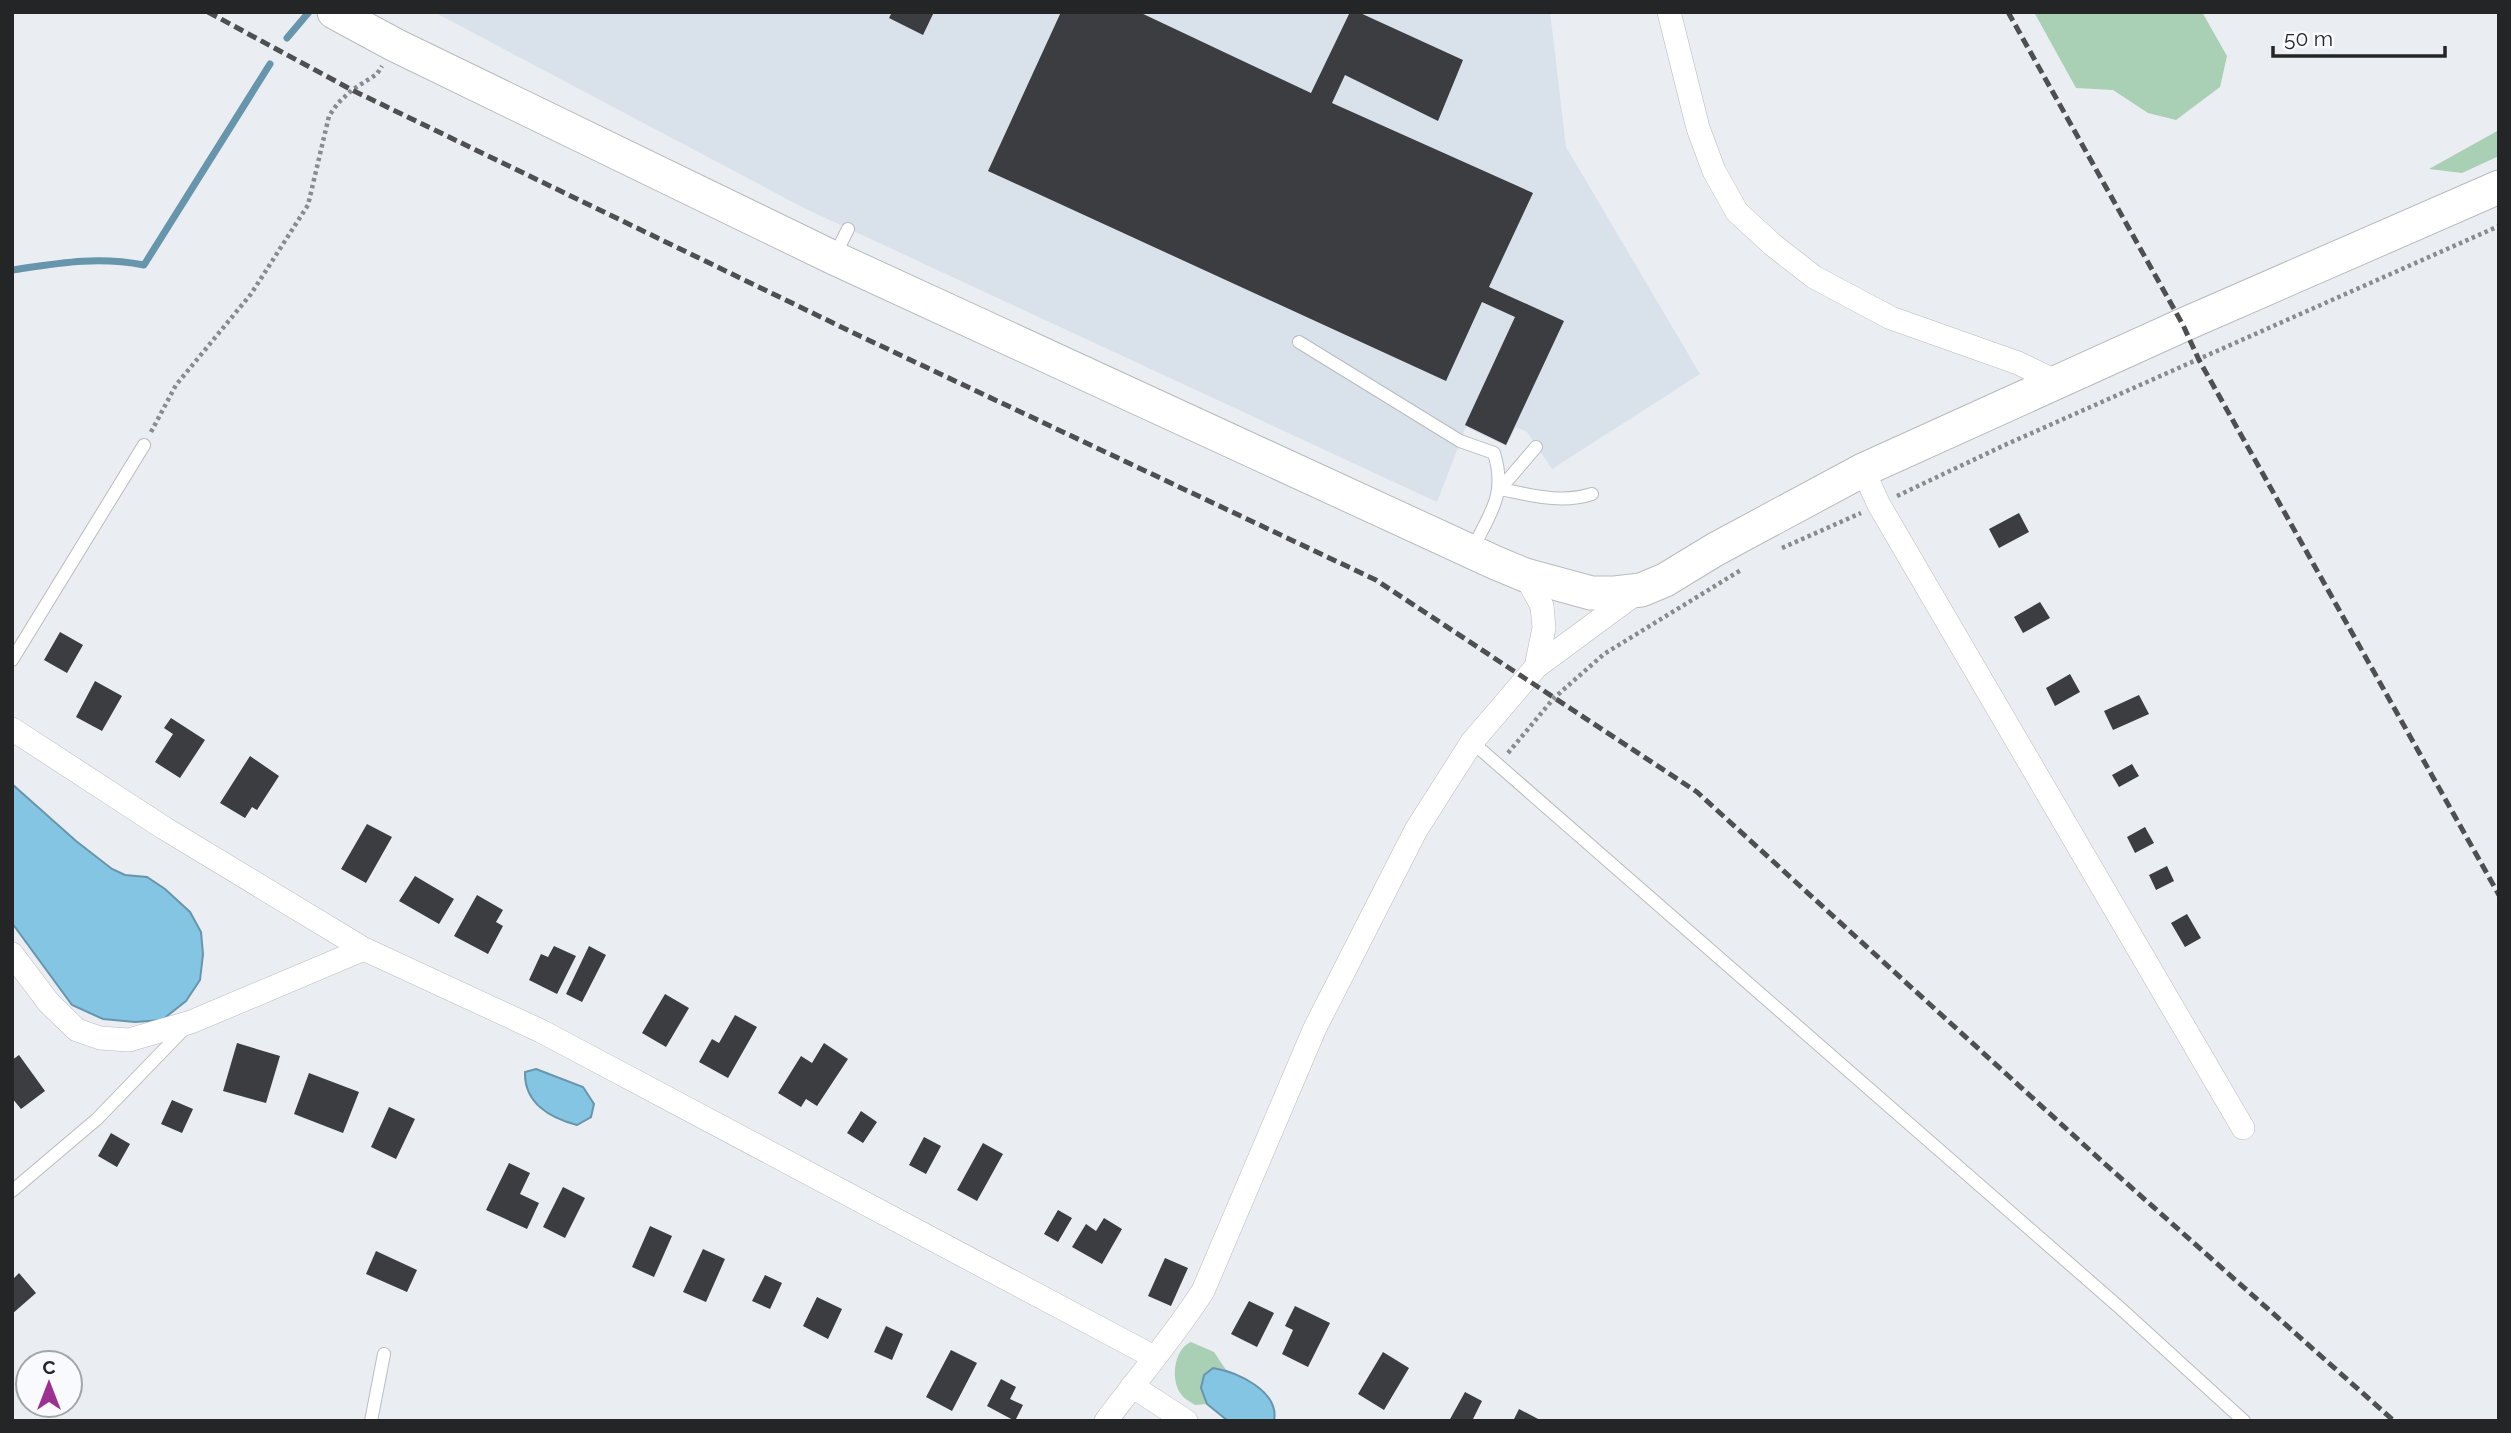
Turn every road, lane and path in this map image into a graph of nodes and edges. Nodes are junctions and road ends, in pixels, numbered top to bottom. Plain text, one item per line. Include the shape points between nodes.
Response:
1 (334, 12) edge
2 (1669, 12) edge
3 (338, 103) dead end
4 (2499, 187) edge
5 (2499, 226) edge
6 (1299, 342) dead end
7 (2057, 382) junction
8 (144, 445) joint
9 (1536, 447) dead end
10 (1863, 470) junction
11 (1500, 489) junction
12 (1592, 494) dead end
13 (1879, 505) junction
14 (1777, 550) dead end
15 (1471, 551) junction
16 (1752, 563) dead end
17 (1525, 575) junction
18 (1641, 590) junction
19 (12, 660) edge
20 (1536, 667) junction
21 (12, 729) edge
22 (1472, 742) junction
23 (1498, 765) junction
24 (364, 949) junction
25 (12, 954) edge
26 (191, 1022) junction
27 (2243, 1128) dead end
28 (12, 1191) edge
29 (384, 1354) dead end
30 (1154, 1357) junction
31 (1132, 1386) junction
32 (371, 1421) edge
33 (1106, 1421) edge
34 (1186, 1421) edge
35 (2244, 1421) edge

1 - 15 street via 395,45 841,243
2 - 7 street via 1698,128 1714,171 1737,212 1814,277 1891,318 2018,363
3 - 8 path via 329,117 308,205 251,294 176,385
4 - 7 street
5 - 13 path
6 - 11 lane via 1461,441 1494,453
7 - 10 street
8 - 19 lane
9 - 11 lane
10 - 13 street
10 - 18 street
11 - 12 lane via 1553,499 1574,500
11 - 15 lane
13 - 14 path
13 - 27 street
15 - 17 street
16 - 23 path via 1604,654 1554,698
17 - 18 street via 1591,593
17 - 20 street via 1542,606 1544,628
18 - 20 street
20 - 22 street
21 - 24 street
22 - 23 lane
22 - 30 street via 1416,830 1315,1028 1203,1291
23 - 35 lane
24 - 26 street
24 - 30 street via 541,1031
25 - 26 street via 49,1003 77,1030 100,1038 129,1040
26 - 28 lane via 97,1119
29 - 32 lane
30 - 31 street
31 - 33 street
31 - 34 street

